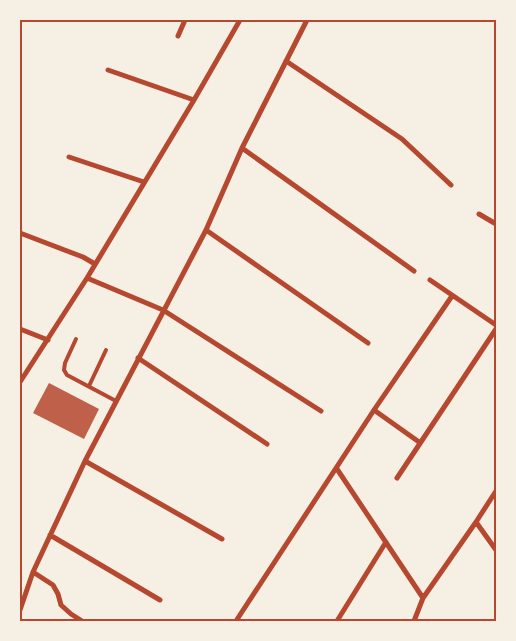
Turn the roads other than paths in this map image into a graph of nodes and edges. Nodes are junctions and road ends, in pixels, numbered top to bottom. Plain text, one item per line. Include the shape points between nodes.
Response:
1 (185, 20) edge
2 (240, 20) edge
3 (306, 20) edge
4 (178, 36) dead end
5 (286, 62) junction
6 (108, 70) dead end
7 (194, 100) junction
8 (242, 148) junction
9 (69, 157) dead end
10 (144, 182) junction
11 (451, 186) dead end
12 (479, 214) dead end
13 (496, 224) edge
14 (206, 230) junction
15 (20, 233) edge
16 (95, 264) junction
17 (414, 271) dead end
18 (87, 278) junction
19 (430, 280) dead end
20 (452, 296) junction
21 (162, 310) junction
22 (496, 325) edge
23 (20, 329) edge
24 (496, 329) edge
25 (76, 339) dead end
26 (48, 340) junction
27 (368, 343) dead end
28 (106, 350) dead end
29 (138, 358) junction
30 (20, 382) edge
31 (89, 386) junction
32 (116, 401) junction
33 (374, 410) junction
34 (321, 411) dead end
35 (420, 442) junction
36 (267, 444) dead end
37 (85, 461) junction
38 (337, 469) junction
39 (397, 478) dead end
40 (496, 491) edge
41 (476, 522) junction
42 (50, 536) junction
43 (222, 539) dead end
44 (386, 542) junction
45 (496, 550) edge
46 (33, 572) junction
47 (423, 598) junction
48 (160, 600) dead end
49 (20, 610) edge
50 (82, 621) edge
51 (236, 621) edge
52 (337, 621) edge
53 (414, 621) edge

1 - 4 street
2 - 7 street
3 - 5 street
5 - 8 street
5 - 11 street via 402,139
6 - 7 street
7 - 10 street
8 - 14 street
8 - 17 street
9 - 10 street
10 - 16 street
12 - 13 street
14 - 21 street
14 - 27 street
15 - 16 street
16 - 18 street
18 - 21 street
18 - 26 street
19 - 20 street
20 - 22 street
20 - 33 street
21 - 29 street
21 - 34 street
23 - 26 street
24 - 35 street
25 - 31 lane via 64,370
26 - 30 street
28 - 31 lane
29 - 32 street
29 - 36 street
31 - 32 lane
32 - 37 street
33 - 35 street
33 - 38 street
35 - 39 street
37 - 42 street
37 - 43 street
38 - 44 street
38 - 51 street
40 - 41 street
41 - 45 street
41 - 47 street
42 - 46 street
42 - 48 street
44 - 47 street
44 - 52 street
46 - 49 street
46 - 50 street via 53,585 61,606
47 - 53 street

